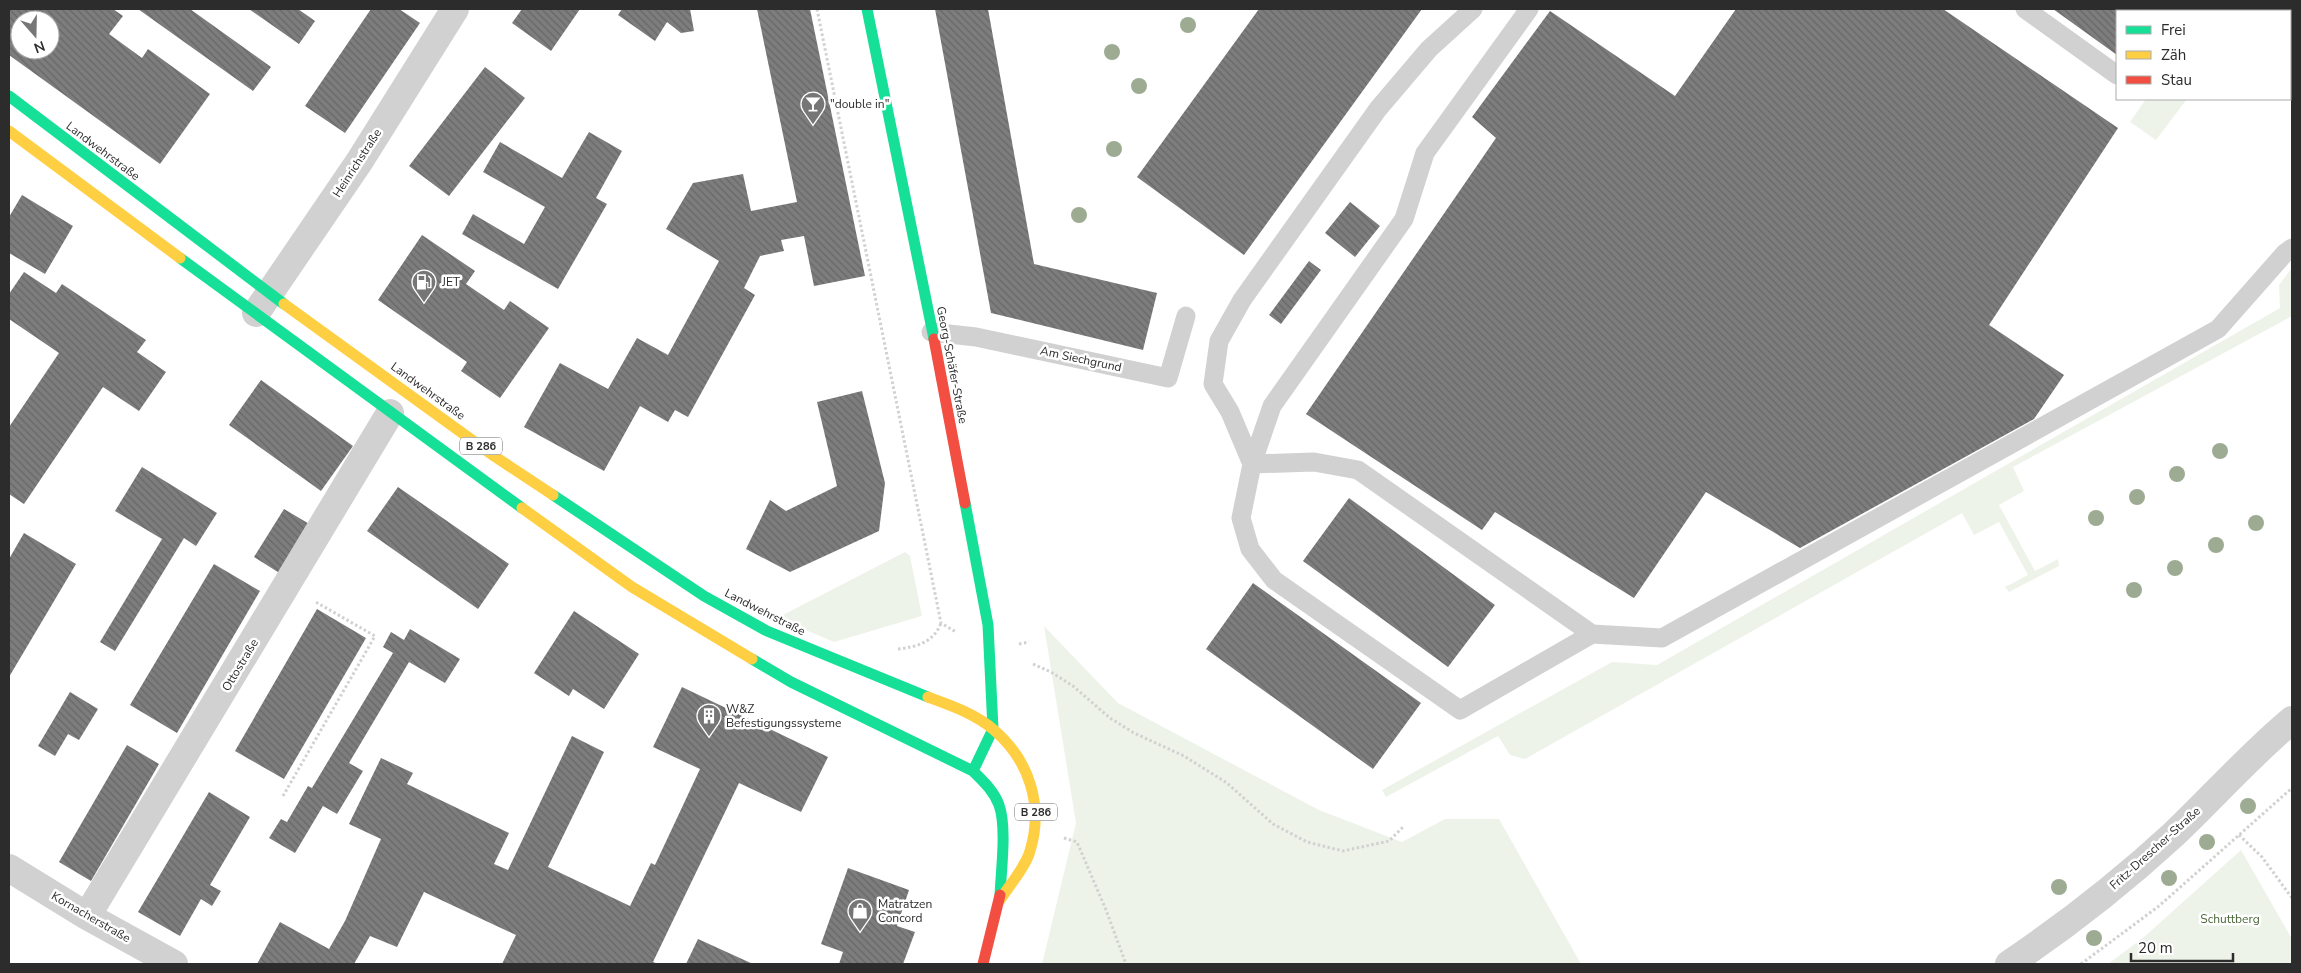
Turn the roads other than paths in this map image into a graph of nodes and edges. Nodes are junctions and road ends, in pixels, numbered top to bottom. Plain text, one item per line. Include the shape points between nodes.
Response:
1 (454, 9) edge
2 (867, 9) edge
3 (1473, 9) edge
4 (1529, 9) edge
5 (2025, 9) edge
6 (2116, 74) edge
7 (9, 96) edge
8 (9, 131) edge
9 (2292, 248) edge
10 (263, 304) junction
11 (1186, 316) dead end
12 (931, 332) junction
13 (390, 413) junction
14 (1252, 464) junction
15 (1592, 634) junction
16 (2292, 720) edge
17 (994, 730) junction
18 (973, 771) junction
19 (9, 868) edge
20 (1000, 900) junction
21 (87, 916) junction
22 (174, 964) edge
23 (983, 964) edge
24 (2009, 964) edge

1 - 10 street, Heinrichstraße via 359,162
2 - 12 main road, Georg-Schäfer-Straße
3 - 14 lane via 1429,49 1378,110 1242,300 1219,341 1213,384 1230,412
4 - 14 lane via 1426,153 1404,219 1272,406
5 - 6 lane
7 - 10 main road, Landwehrstraße / B 286
8 - 10 main road, Landwehrstraße / B 286
9 - 15 lane via 2218,329 1662,638
10 - 13 main road, Landwehrstraße / B 286
10 - 17 main road, Landwehrstraße / B 286 via 704,596 767,631 934,698
11 - 12 lane, Am Siechgrund via 1168,378 976,337
12 - 17 main road, Georg-Schäfer-Straße via 988,625
13 - 18 main road, Landwehrstraße / B 286 via 632,587 791,682
13 - 21 street, Ottostraße
14 - 15 lane via 1314,462 1358,470
14 - 15 lane via 1241,518 1250,549 1274,580 1460,710
16 - 24 street, Fritz-Drescher-Straße via 2136,868
17 - 18 main road
17 - 20 main road, B 286 via 1019,756 1031,781 1036,814 1030,852
18 - 20 main road, B 286 via 990,788 999,805 1002,822
19 - 21 street, Kornacherstraße
20 - 23 main road, B 286
21 - 22 street, Kornacherstraße

